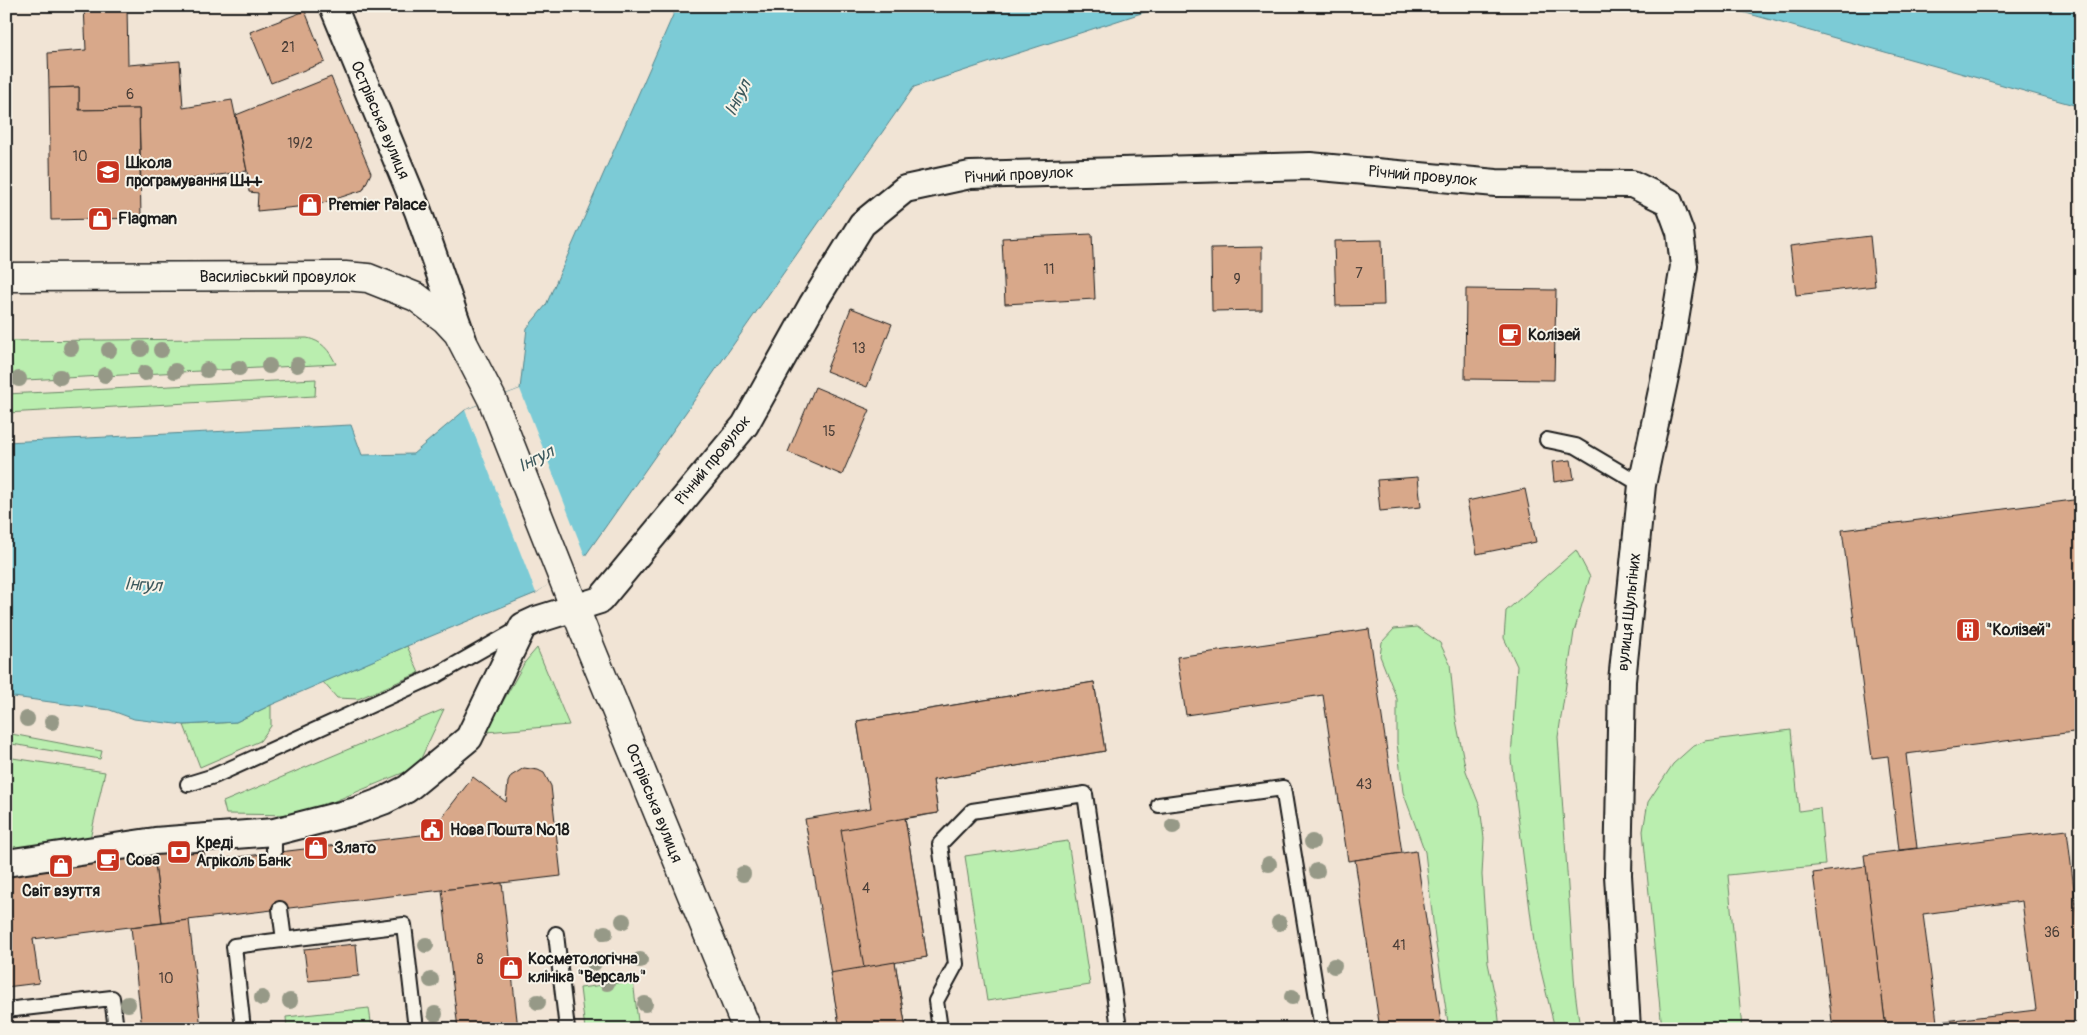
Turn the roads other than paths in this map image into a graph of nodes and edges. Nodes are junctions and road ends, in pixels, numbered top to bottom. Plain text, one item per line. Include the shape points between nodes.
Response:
1 (333, 6) edge
2 (1669, 202) joint
3 (6, 277) edge
4 (466, 348) junction
5 (1547, 440) dead end
6 (1642, 485) junction
7 (562, 577) joint
8 (576, 607) junction
9 (522, 626) junction
10 (188, 784) dead end
11 (1159, 806) dead end
12 (6, 863) edge
13 (280, 909) dead end
14 (556, 934) dead end
15 (284, 940) junction
16 (6, 1010) edge
17 (116, 1029) edge
18 (243, 1029) edge
19 (416, 1029) edge
20 (567, 1029) edge
21 (747, 1029) edge
22 (940, 1029) edge
23 (1116, 1029) edge
24 (1322, 1029) edge
25 (1627, 1029) edge

1 - 4 street, Острівська вулиця via 418,211
2 - 6 street, вулиця Шульгіних via 1680,232 1684,266
2 - 8 street, Річний провулок via 1632,184 1496,183 1310,166 970,175 905,189 862,224 745,425 600,600
3 - 4 main road, Василівський провулок via 368,278 416,297 445,319
4 - 7 main road, Василівський провулок via 492,399
5 - 6 lane via 1576,446
6 - 25 street, вулиця Шульгіних via 1622,681 1618,875
7 - 8 main road, Острівська вулиця
8 - 9 street, Річний провулок
8 - 21 main road, Острівська вулиця
9 - 10 lane via 431,677 214,776
9 - 12 street via 469,738 434,769 384,801 274,843 155,840
11 - 24 lane via 1283,788
13 - 15 lane
14 - 20 lane
15 - 18 lane via 234,946
15 - 19 lane via 404,926
16 - 17 lane via 112,998
22 - 23 lane via 936,1001 956,964 940,844 972,811 1085,794 1119,1028

